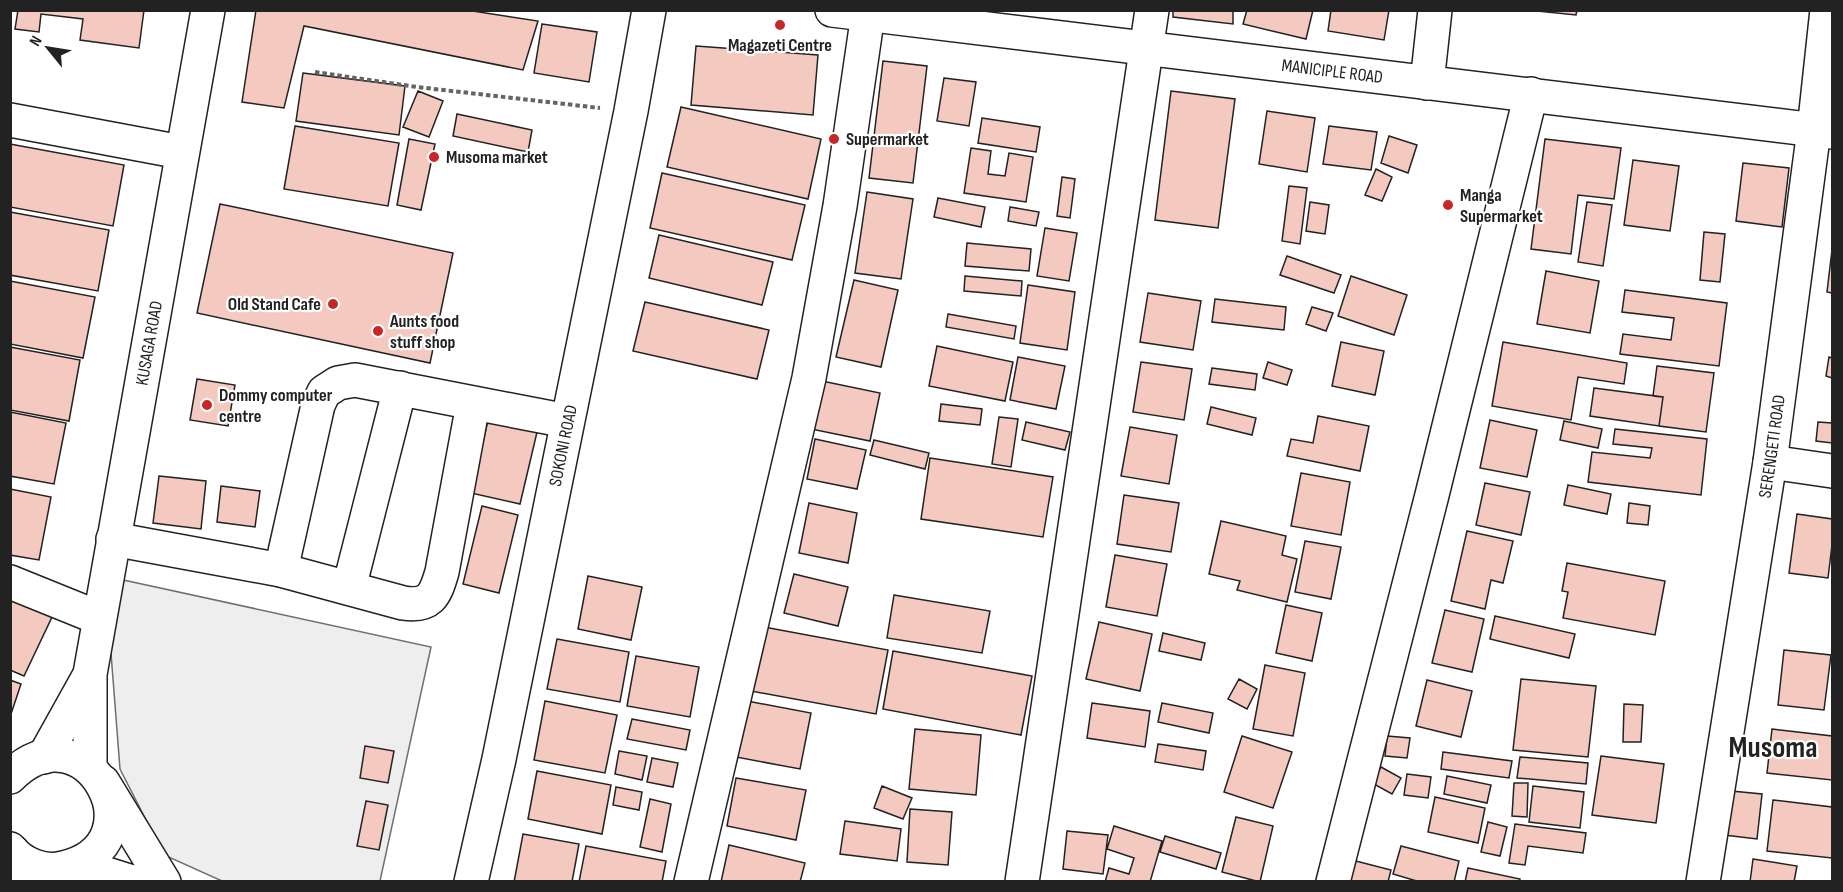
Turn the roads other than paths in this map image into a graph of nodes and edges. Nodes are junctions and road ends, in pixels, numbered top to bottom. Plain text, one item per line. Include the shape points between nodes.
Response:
1 (208, 10) edge
2 (649, 10) edge
3 (832, 10) edge
4 (1152, 10) edge
5 (1435, 10) edge
6 (1827, 10) edge
7 (867, 14) junction
8 (1147, 50) junction
9 (1427, 83) junction
10 (1531, 94) junction
11 (10, 120) edge
12 (1823, 131) edge
13 (182, 152) junction
14 (400, 388) junction
15 (473, 404) junction
16 (567, 421) junction
17 (1770, 462) junction
18 (1833, 471) edge
19 (113, 539) junction
20 (281, 570) junction
21 (10, 582) edge
22 (349, 588) junction
23 (99, 618) junction
24 (90, 674) junction
25 (21, 767) edge
26 (96, 775) junction
27 (12, 861) edge
28 (62, 872) edge
29 (132, 882) edge
30 (164, 882) edge
31 (471, 882) edge
32 (691, 882) edge
33 (1022, 882) edge
34 (1333, 882) edge
35 (1704, 882) edge

1 - 13 street, KUSAGA ROAD
2 - 16 street, SOKONI ROAD
3 - 7 street, MANICIPLE ROAD
4 - 8 street
5 - 9 street
6 - 12 street, SERENGETI ROAD
7 - 8 street, MANICIPLE ROAD
7 - 32 street via 840,206 809,378
8 - 9 street, MANICIPLE ROAD
8 - 33 street
9 - 10 street, MANICIPLE ROAD
10 - 12 street, MANICIPLE ROAD
10 - 34 street
11 - 13 street
12 - 17 street, SERENGETI ROAD
13 - 19 street, KUSAGA ROAD
14 - 15 street
14 - 20 street via 355,381 338,383 324,392
14 - 22 street
15 - 16 street
15 - 22 street via 438,588 428,601 415,604
16 - 31 street, SOKONI ROAD
17 - 18 street
17 - 35 street, SERENGETI ROAD
19 - 20 street
19 - 23 street, KUSAGA ROAD
20 - 22 street
21 - 23 street
23 - 24 street, KUSAGA ROAD
24 - 25 street
24 - 26 street
25 - 26 street via 68,757
26 - 28 street via 110,801 111,820 105,838 94,854
26 - 30 street
27 - 28 street
28 - 29 street

